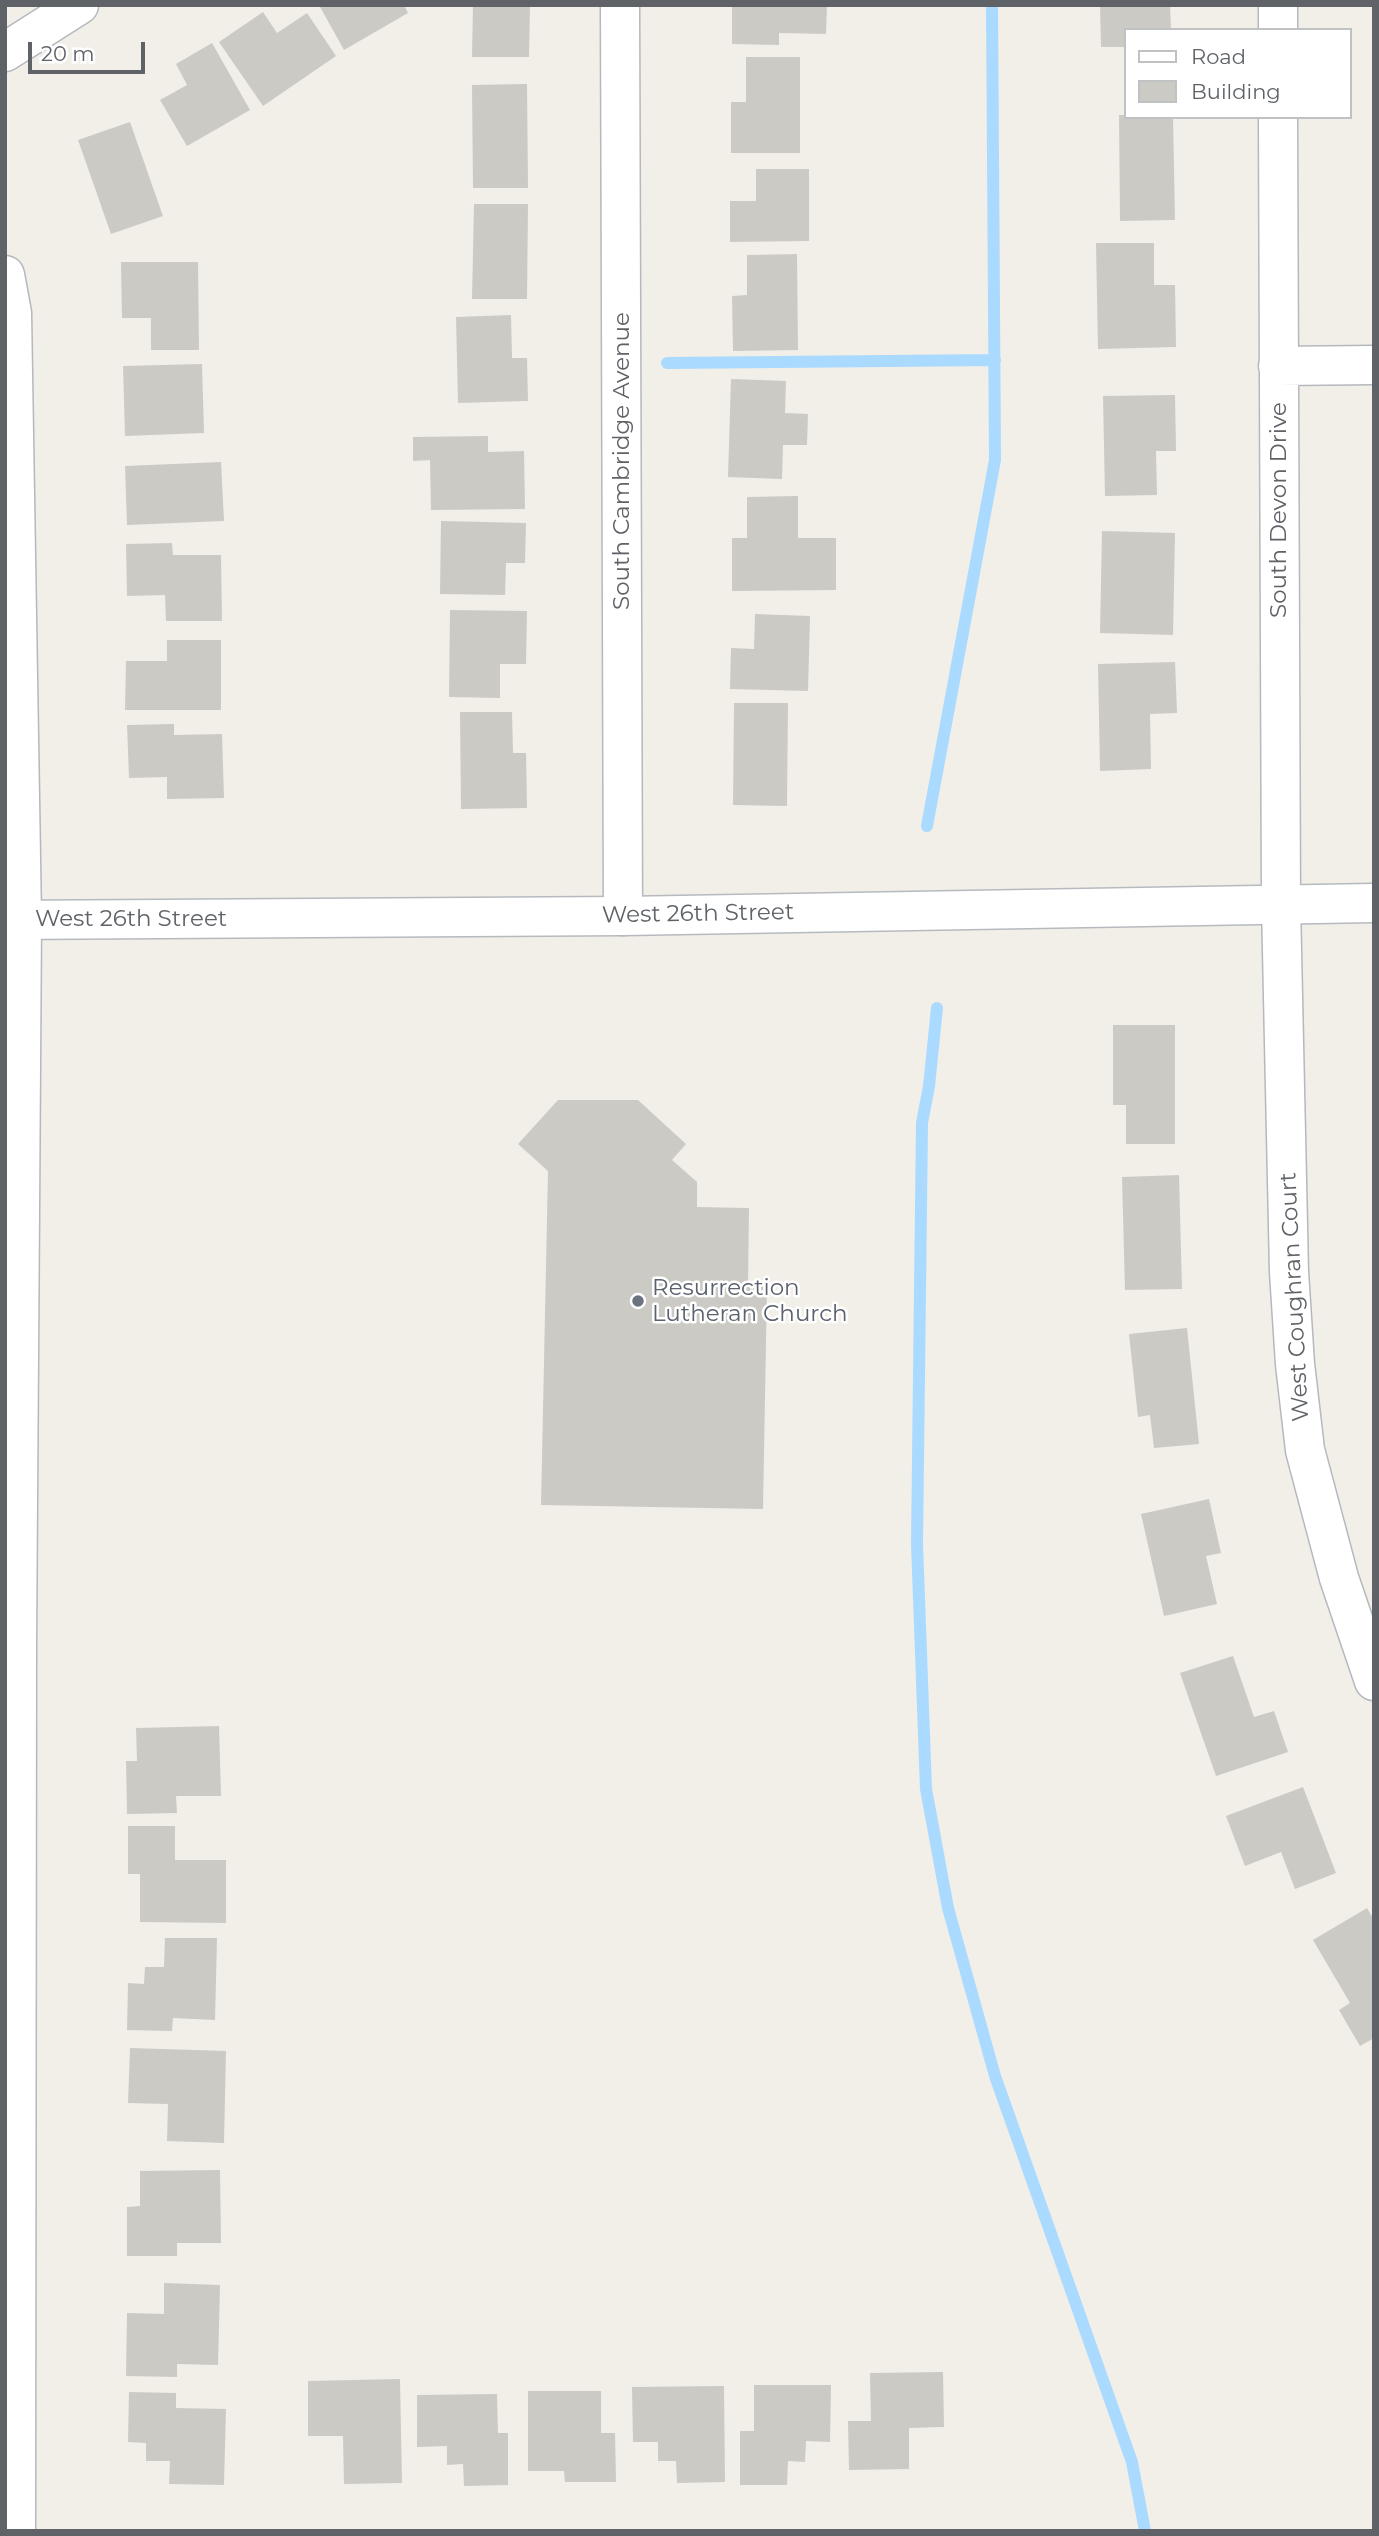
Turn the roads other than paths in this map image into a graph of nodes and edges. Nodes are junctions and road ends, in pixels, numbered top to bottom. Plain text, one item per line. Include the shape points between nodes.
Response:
1 (79, 5) edge
2 (620, 5) edge
3 (1278, 5) edge
4 (1278, 28) edge
5 (5, 52) edge
6 (1278, 119) edge
7 (5, 275) edge
8 (1374, 365) edge
9 (1278, 366) junction
10 (1281, 904) junction
11 (1374, 904) edge
12 (623, 916) junction
13 (11, 919) edge
14 (11, 1647) edge
15 (1374, 1681) edge
16 (11, 2116) edge
17 (16, 2531) edge

1 - 5 street
2 - 12 street, South Cambridge Avenue
3 - 4 street
6 - 9 street, South Devon Drive
7 - 13 street via 12,313
8 - 9 street
9 - 10 street, South Devon Drive
10 - 11 street, West 26th Street
10 - 12 street, West 26th Street
10 - 15 street, West Coughran Court via 1289,1272 1303,1438 1339,1578
12 - 13 street, West 26th Street
13 - 14 street
14 - 16 street
16 - 17 street

